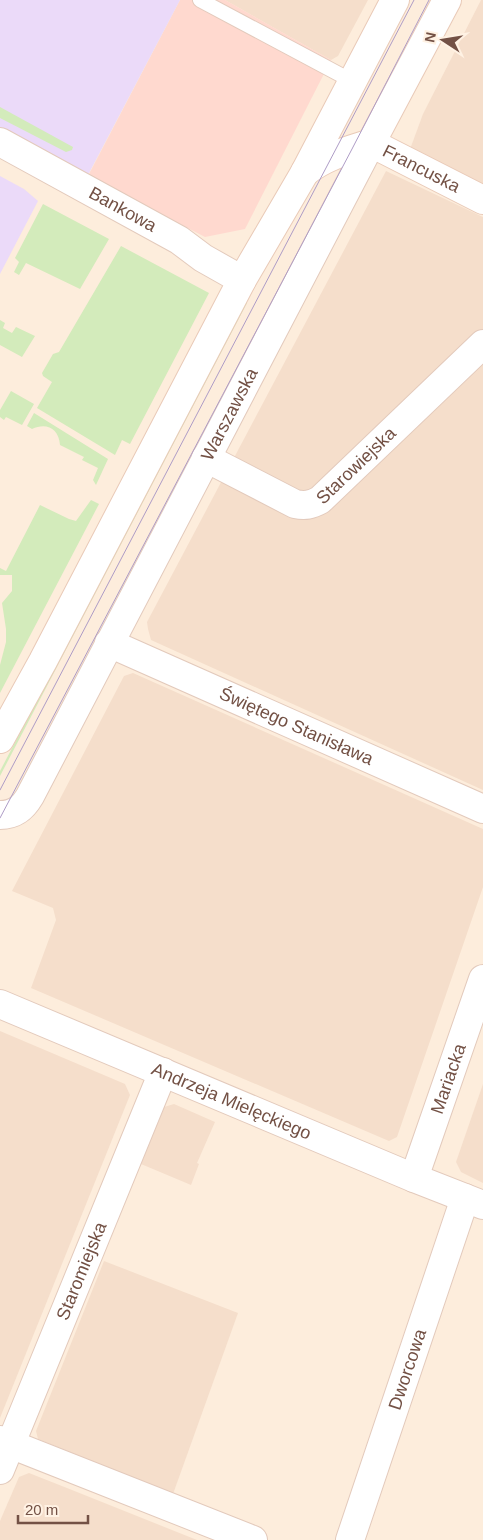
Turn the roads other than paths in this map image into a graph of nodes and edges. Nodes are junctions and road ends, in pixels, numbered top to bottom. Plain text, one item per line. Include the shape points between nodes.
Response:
1 (200, 0) edge
2 (395, 0) edge
3 (447, 0) edge
4 (352, 81) junction
5 (0, 142) edge
6 (371, 143) junction
7 (305, 172) junction
8 (483, 200) edge
9 (242, 280) junction
10 (483, 344) edge
11 (206, 458) junction
12 (110, 643) junction
13 (0, 739) edge
14 (483, 809) edge
15 (0, 815) edge
16 (483, 979) edge
17 (0, 1004) edge
18 (163, 1072) junction
19 (414, 1178) junction
20 (474, 1201) edge
21 (5, 1442) edge
22 (0, 1470) edge
23 (253, 1540) edge
24 (350, 1540) edge

1 - 4 lane
2 - 4 street
3 - 6 street, Warszawska
4 - 7 street
5 - 9 street, Bankowa via 179,240
6 - 7 street, Francuska via 333,154
6 - 8 street, Francuska
6 - 11 street, Warszawska
7 - 9 street
9 - 13 street
10 - 11 street, Starowiejska via 313,504 296,504
11 - 12 street, Warszawska
12 - 14 street, Świętego Stanisława
12 - 15 street, Warszawska via 26,804 13,813
16 - 19 street, Mariacka
17 - 18 street, Andrzeja Mielęckiego
18 - 19 street, Andrzeja Mielęckiego
18 - 21 street, Staromiejska
19 - 20 street, Andrzeja Mielęckiego
20 - 24 street, Dworcowa
21 - 22 street, Staromiejska
21 - 23 street

